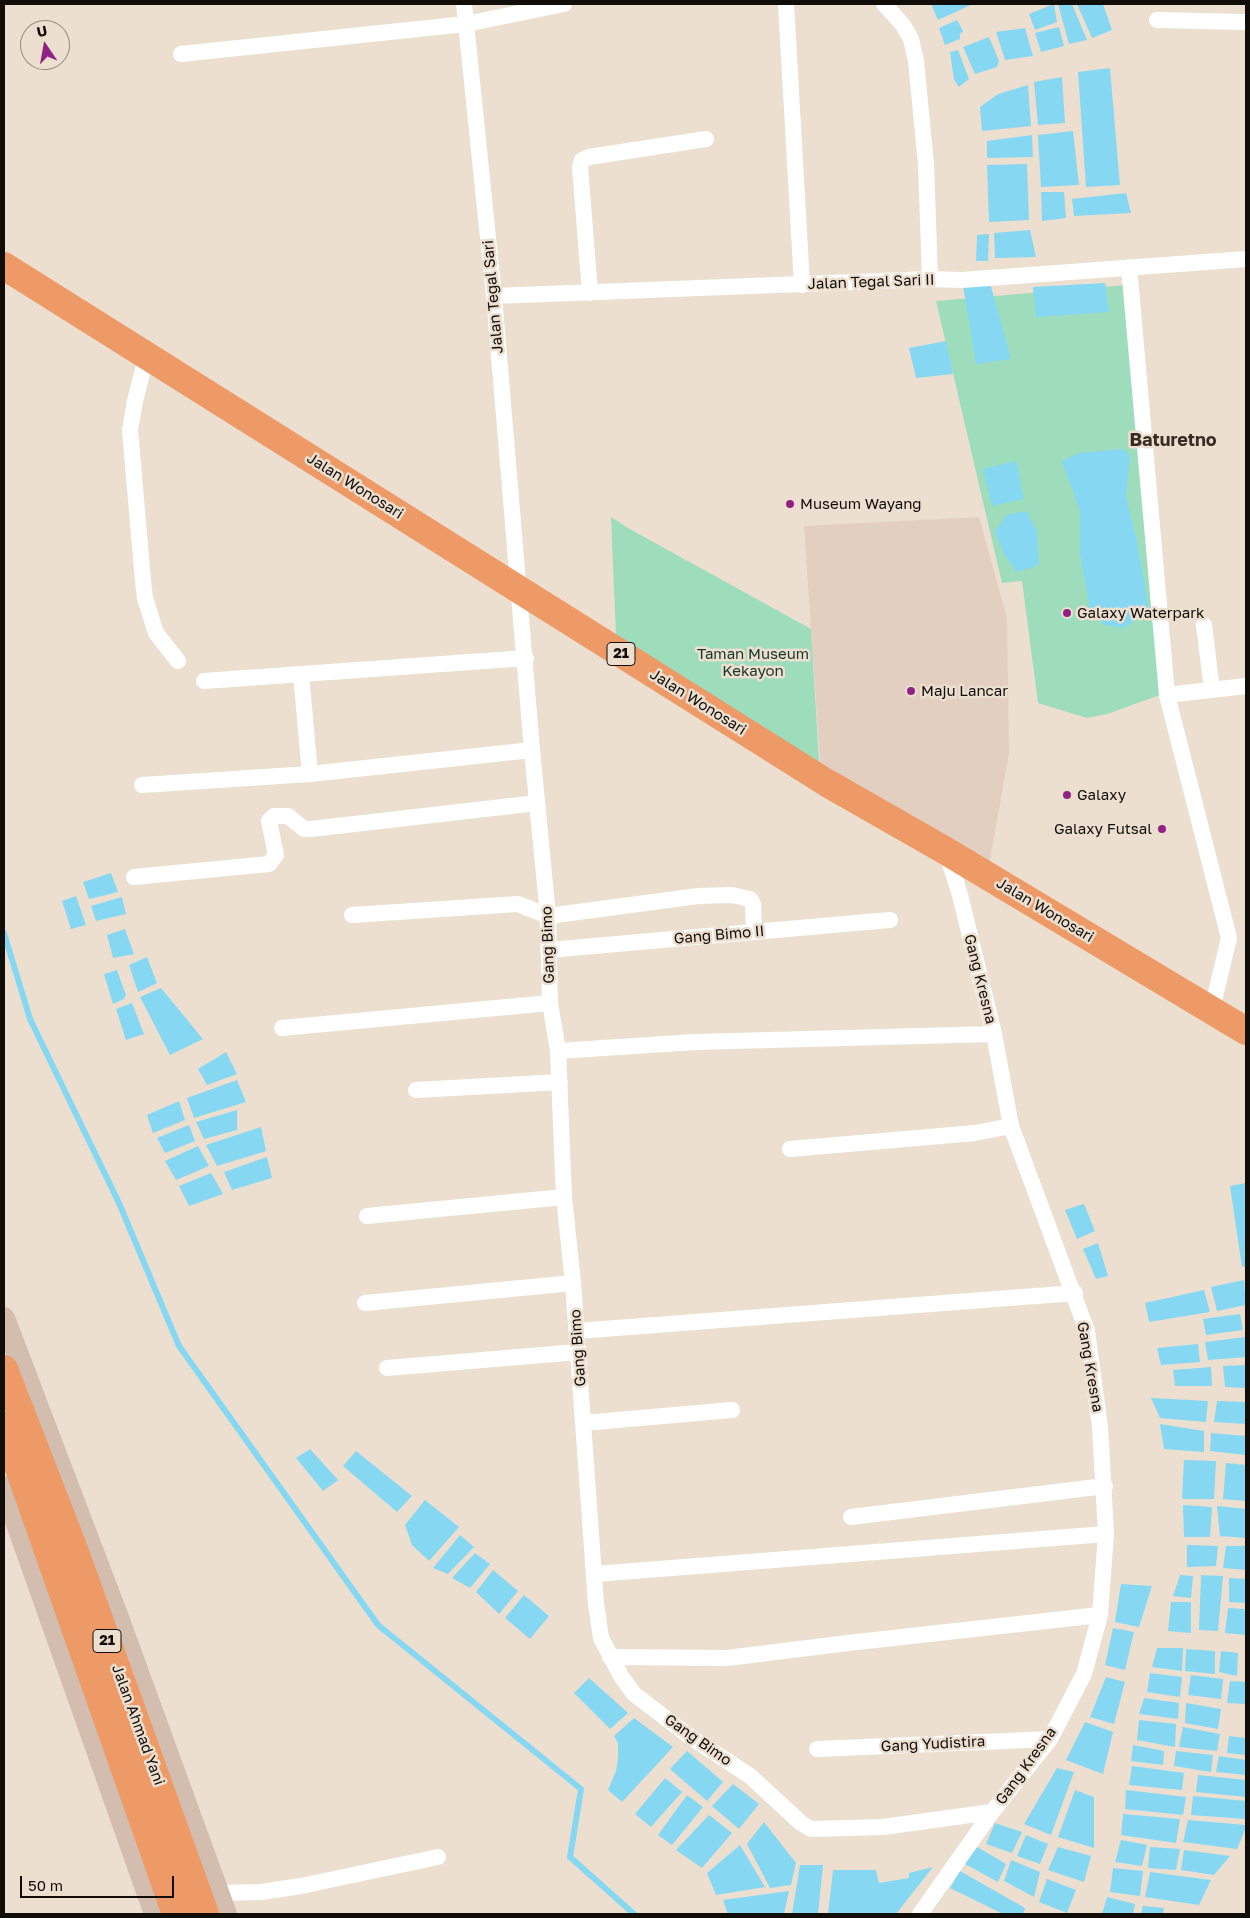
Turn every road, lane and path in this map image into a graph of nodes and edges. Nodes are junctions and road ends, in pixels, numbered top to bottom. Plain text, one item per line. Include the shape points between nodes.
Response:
1 (464, 4) edge
2 (564, 4) edge
3 (786, 4) edge
4 (884, 4) edge
5 (1157, 20) dead end
6 (1246, 22) edge
7 (466, 24) junction
8 (181, 54) dead end
9 (706, 139) dead end
10 (1246, 259) edge
11 (4, 266) edge
12 (1129, 267) junction
13 (930, 279) junction
14 (802, 285) junction
15 (590, 293) junction
16 (494, 296) junction
17 (147, 354) junction
18 (518, 590) junction
19 (1204, 626) dead end
20 (526, 658) junction
21 (178, 661) dead end
22 (301, 674) junction
23 (204, 681) dead end
24 (1246, 686) edge
25 (1212, 690) junction
26 (1167, 695) junction
27 (532, 750) junction
28 (310, 774) junction
29 (142, 785) dead end
30 (536, 803) junction
31 (946, 851) junction
32 (134, 877) dead end
33 (352, 915) dead end
34 (548, 916) junction
35 (890, 920) dead end
36 (754, 931) junction
37 (548, 950) junction
38 (550, 1003) junction
39 (1212, 1009) junction
40 (282, 1028) dead end
41 (1246, 1031) edge
42 (994, 1034) junction
43 (558, 1051) junction
44 (560, 1082) junction
45 (416, 1090) dead end
46 (1011, 1126) junction
47 (790, 1149) dead end
48 (564, 1197) junction
49 (367, 1216) dead end
50 (573, 1283) junction
51 (1074, 1293) junction
52 (365, 1303) dead end
53 (4, 1318) edge
54 (576, 1331) junction
55 (578, 1352) junction
56 (387, 1368) dead end
57 (4, 1369) edge
58 (732, 1410) dead end
59 (583, 1423) junction
60 (4, 1426) edge
61 (1105, 1486) junction
62 (4, 1487) edge
63 (851, 1517) dead end
64 (1106, 1534) junction
65 (595, 1574) junction
66 (1100, 1615) junction
67 (610, 1657) junction
68 (1050, 1739) junction
69 (817, 1749) dead end
70 (992, 1812) junction
71 (438, 1857) dead end
72 (212, 1904) edge
73 (155, 1914) edge
74 (176, 1914) edge
75 (226, 1914) edge
76 (920, 1914) edge

1 - 7 street, Jalan Tegal Sari
2 - 7 street
3 - 14 street
4 - 13 street via 904,25 916,61 926,164
5 - 6 street
7 - 8 street
7 - 16 street, Jalan Tegal Sari
9 - 15 street via 582,160
10 - 12 street, Jalan Tegal Sari II
11 - 17 highway, Jalan Wonosari / 21
12 - 13 street, Jalan Tegal Sari II via 962,280
12 - 26 street
13 - 14 street, Jalan Tegal Sari II
14 - 15 street, Jalan Tegal Sari II
15 - 16 street, Jalan Tegal Sari II
16 - 18 street, Jalan Tegal Sari
17 - 18 highway, Jalan Wonosari / 21
17 - 21 street via 130,430 143,581 156,633
18 - 20 street, Gang Bimo
18 - 31 highway, Jalan Wonosari / 21 via 827,783
19 - 25 street
20 - 22 street
20 - 27 street, Gang Bimo
22 - 23 street
22 - 28 street
24 - 25 street
25 - 26 street
26 - 39 street via 1229,938
27 - 28 street
27 - 30 street, Gang Bimo
28 - 29 street
30 - 32 street via 311,829 304,829 288,816 274,816 269,821 276,855 268,864
30 - 34 street, Gang Bimo
31 - 39 highway, Jalan Wonosari / 21
31 - 42 street, Gang Kresna
33 - 34 street via 518,904
34 - 36 street via 698,896 732,895 750,899
34 - 37 street, Gang Bimo
35 - 36 street, Gang Bimo II
36 - 37 street, Gang Bimo II
37 - 38 street, Gang Bimo
38 - 40 street
38 - 43 street, Gang Bimo
39 - 41 highway, Jalan Wonosari / 21
42 - 43 street via 695,1042
42 - 46 street, Gang Kresna
43 - 44 street, Gang Bimo
44 - 45 street
44 - 48 street, Gang Bimo
46 - 47 street via 975,1133
46 - 51 street, Gang Kresna
48 - 49 street
48 - 50 street, Gang Bimo
50 - 52 street
50 - 54 street, Gang Bimo
51 - 54 street
51 - 61 street, Gang Kresna via 1087,1331
53 - 72 street via 113,1605
54 - 55 street, Gang Bimo
55 - 56 street
55 - 59 street, Gang Bimo
57 - 72 highway, Jalan Ahmad Yani / 21
58 - 59 street
59 - 65 street, Gang Bimo
60 - 74 highway, Jalan Ahmad Yani / 21
61 - 63 street
61 - 64 street, Gang Kresna
62 - 73 street
64 - 65 street
64 - 66 street, Gang Kresna
65 - 67 street, Gang Bimo via 601,1638
66 - 67 street via 727,1658
66 - 68 street, Gang Kresna via 1084,1674
67 - 70 street, Gang Bimo via 634,1694 689,1736 750,1776 811,1829 883,1827
68 - 69 street, Gang Yudistira
68 - 70 street, Gang Kresna
70 - 76 street, Gang Kresna
71 - 72 street
72 - 75 street

